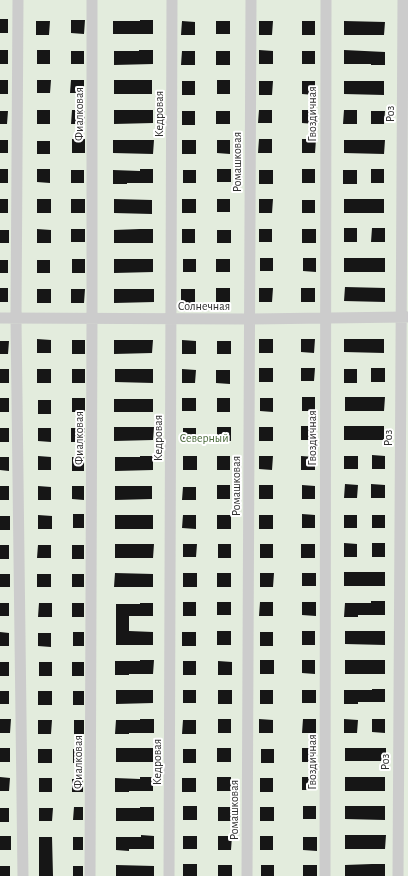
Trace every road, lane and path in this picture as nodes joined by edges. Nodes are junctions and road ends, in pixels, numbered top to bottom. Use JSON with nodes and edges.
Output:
{"nodes":[{"id":1,"x":18,"y":0,"type":"edge"},
{"id":2,"x":92,"y":0,"type":"edge"},
{"id":3,"x":172,"y":0,"type":"edge"},
{"id":4,"x":251,"y":0,"type":"edge"},
{"id":5,"x":326,"y":0,"type":"edge"},
{"id":6,"x":403,"y":0,"type":"edge"},
{"id":7,"x":405,"y":317,"type":"edge"},
{"id":8,"x":0,"y":318,"type":"edge"},
{"id":9,"x":92,"y":318,"type":"junction"},
{"id":10,"x":171,"y":318,"type":"junction"},
{"id":11,"x":325,"y":318,"type":"junction"},
{"id":12,"x":16,"y":319,"type":"junction"},
{"id":13,"x":250,"y":319,"type":"junction"},
{"id":14,"x":22,"y":876,"type":"edge"},
{"id":15,"x":90,"y":876,"type":"edge"},
{"id":16,"x":169,"y":876,"type":"edge"},
{"id":17,"x":247,"y":876,"type":"edge"},
{"id":18,"x":325,"y":876,"type":"edge"},
{"id":19,"x":398,"y":876,"type":"edge"}],
"edges":[{"from":1,"to":12,"type":"street"},
{"from":2,"to":9,"type":"street","name":"Фиалковая"},
{"from":3,"to":10,"type":"street","name":"Кедровая"},
{"from":4,"to":13,"type":"street","name":"Ромашковая"},
{"from":5,"to":11,"type":"street","name":"Гвоздичная"},
{"from":6,"to":7,"type":"street","name":"Роз"},
{"from":7,"to":11,"type":"street","name":"Солнечная"},
{"from":7,"to":19,"type":"street","name":"Роз"},
{"from":8,"to":12,"type":"street","name":"Солнечная"},
{"from":9,"to":10,"type":"street","name":"Солнечная"},
{"from":9,"to":12,"type":"street","name":"Солнечная"},
{"from":9,"to":15,"type":"street","name":"Фиалковая"},
{"from":10,"to":13,"type":"street","name":"Солнечная"},
{"from":10,"to":16,"type":"street","name":"Кедровая"},
{"from":11,"to":13,"type":"street","name":"Солнечная"},
{"from":11,"to":18,"type":"street","name":"Гвоздичная"},
{"from":12,"to":14,"type":"street"},
{"from":13,"to":17,"type":"street","name":"Ромашковая"}]}
